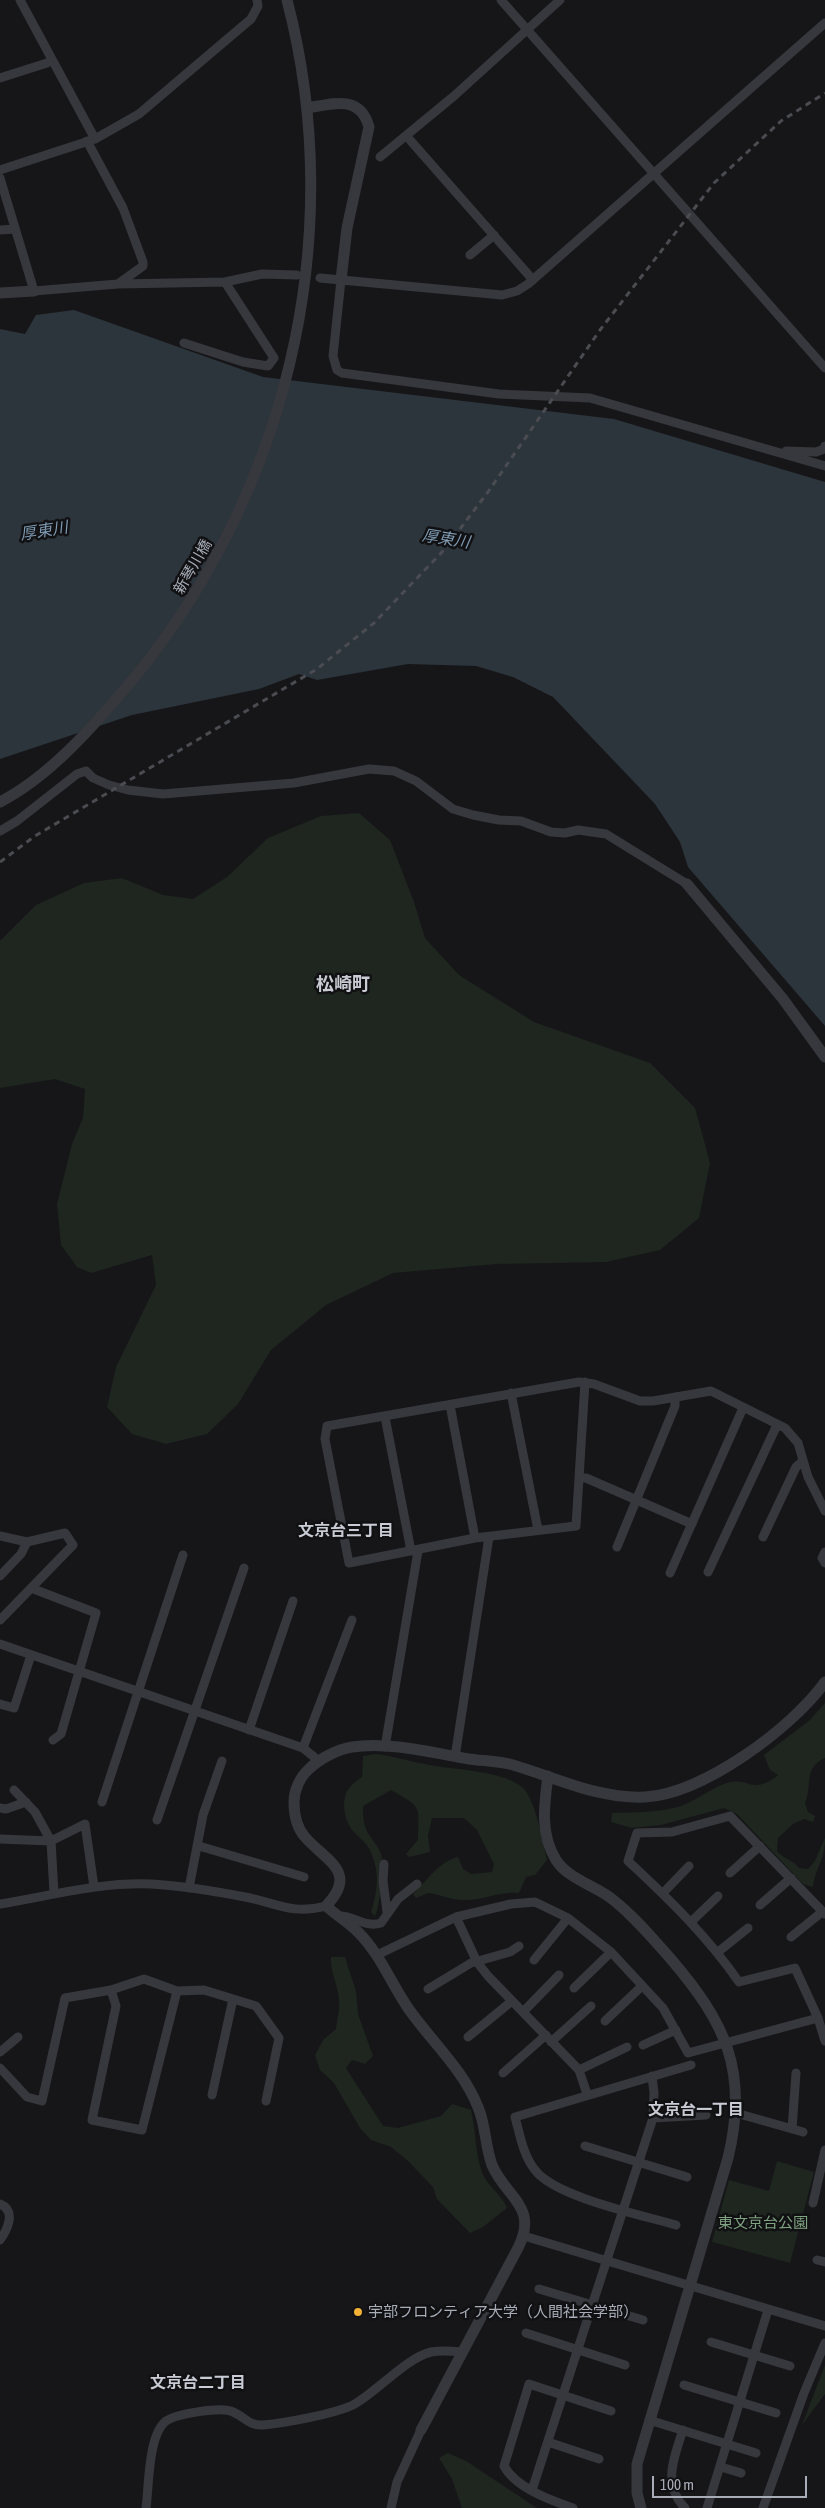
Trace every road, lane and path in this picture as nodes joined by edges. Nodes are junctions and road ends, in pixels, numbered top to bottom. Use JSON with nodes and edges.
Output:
{"nodes":[{"id":1,"x":20,"y":0,"type":"edge"},
{"id":2,"x":257,"y":0,"type":"edge"},
{"id":3,"x":287,"y":0,"type":"edge"},
{"id":4,"x":500,"y":0,"type":"edge"},
{"id":5,"x":560,"y":0,"type":"edge"},
{"id":6,"x":825,"y":23,"type":"edge"},
{"id":7,"x":526,"y":30,"type":"junction"},
{"id":8,"x":47,"y":63,"type":"dead end"},
{"id":9,"x":0,"y":78,"type":"edge"},
{"id":10,"x":308,"y":108,"type":"junction"},
{"id":11,"x":91,"y":140,"type":"junction"},
{"id":12,"x":410,"y":140,"type":"dead end"},
{"id":13,"x":380,"y":157,"type":"dead end"},
{"id":14,"x":0,"y":170,"type":"edge"},
{"id":15,"x":653,"y":175,"type":"junction"},
{"id":16,"x":0,"y":178,"type":"edge"},
{"id":17,"x":15,"y":228,"type":"junction"},
{"id":18,"x":0,"y":230,"type":"edge"},
{"id":19,"x":494,"y":235,"type":"junction"},
{"id":20,"x":470,"y":255,"type":"dead end"},
{"id":21,"x":297,"y":275,"type":"dead end"},
{"id":22,"x":320,"y":278,"type":"dead end"},
{"id":23,"x":341,"y":280,"type":"junction"},
{"id":24,"x":533,"y":280,"type":"junction"},
{"id":25,"x":225,"y":282,"type":"junction"},
{"id":26,"x":118,"y":284,"type":"junction"},
{"id":27,"x":34,"y":291,"type":"junction"},
{"id":28,"x":0,"y":293,"type":"edge"},
{"id":29,"x":184,"y":343,"type":"dead end"},
{"id":30,"x":825,"y":368,"type":"edge"},
{"id":31,"x":825,"y":446,"type":"edge"},
{"id":32,"x":781,"y":453,"type":"junction"},
{"id":33,"x":825,"y":466,"type":"edge"},
{"id":34,"x":0,"y":802,"type":"edge"},
{"id":35,"x":0,"y":831,"type":"edge"},
{"id":36,"x":687,"y":884,"type":"joint"},
{"id":37,"x":825,"y":1057,"type":"edge"},
{"id":38,"x":585,"y":1382,"type":"junction"},
{"id":39,"x":511,"y":1393,"type":"junction"},
{"id":40,"x":675,"y":1397,"type":"junction"},
{"id":41,"x":450,"y":1405,"type":"junction"},
{"id":42,"x":743,"y":1408,"type":"junction"},
{"id":43,"x":386,"y":1416,"type":"junction"},
{"id":44,"x":777,"y":1424,"type":"junction"},
{"id":45,"x":803,"y":1461,"type":"junction"},
{"id":46,"x":579,"y":1478,"type":"junction"},
{"id":47,"x":636,"y":1500,"type":"junction"},
{"id":48,"x":825,"y":1511,"type":"edge"},
{"id":49,"x":692,"y":1524,"type":"junction"},
{"id":50,"x":538,"y":1530,"type":"junction"},
{"id":51,"x":0,"y":1536,"type":"edge"},
{"id":52,"x":489,"y":1537,"type":"junction"},
{"id":53,"x":763,"y":1537,"type":"dead end"},
{"id":54,"x":475,"y":1538,"type":"junction"},
{"id":55,"x":27,"y":1542,"type":"junction"},
{"id":56,"x":617,"y":1547,"type":"dead end"},
{"id":57,"x":414,"y":1551,"type":"junction"},
{"id":58,"x":825,"y":1552,"type":"edge"},
{"id":59,"x":183,"y":1555,"type":"dead end"},
{"id":60,"x":825,"y":1563,"type":"edge"},
{"id":61,"x":244,"y":1568,"type":"dead end"},
{"id":62,"x":670,"y":1572,"type":"dead end"},
{"id":63,"x":708,"y":1572,"type":"dead end"},
{"id":64,"x":0,"y":1576,"type":"edge"},
{"id":65,"x":31,"y":1588,"type":"junction"},
{"id":66,"x":293,"y":1601,"type":"dead end"},
{"id":67,"x":0,"y":1620,"type":"edge"},
{"id":68,"x":352,"y":1620,"type":"dead end"},
{"id":69,"x":0,"y":1644,"type":"edge"},
{"id":70,"x":30,"y":1656,"type":"junction"},
{"id":71,"x":79,"y":1672,"type":"junction"},
{"id":72,"x":825,"y":1682,"type":"edge"},
{"id":73,"x":139,"y":1693,"type":"junction"},
{"id":74,"x":0,"y":1704,"type":"edge"},
{"id":75,"x":195,"y":1711,"type":"junction"},
{"id":76,"x":249,"y":1730,"type":"junction"},
{"id":77,"x":53,"y":1740,"type":"dead end"},
{"id":78,"x":385,"y":1747,"type":"junction"},
{"id":79,"x":303,"y":1748,"type":"junction"},
{"id":80,"x":455,"y":1757,"type":"junction"},
{"id":81,"x":222,"y":1761,"type":"dead end"},
{"id":82,"x":319,"y":1761,"type":"junction"},
{"id":83,"x":548,"y":1776,"type":"junction"},
{"id":84,"x":14,"y":1790,"type":"dead end"},
{"id":85,"x":26,"y":1802,"type":"junction"},
{"id":86,"x":102,"y":1802,"type":"dead end"},
{"id":87,"x":0,"y":1808,"type":"edge"},
{"id":88,"x":157,"y":1820,"type":"dead end"},
{"id":89,"x":0,"y":1839,"type":"edge"},
{"id":90,"x":51,"y":1841,"type":"junction"},
{"id":91,"x":199,"y":1846,"type":"junction"},
{"id":92,"x":760,"y":1846,"type":"junction"},
{"id":93,"x":384,"y":1864,"type":"dead end"},
{"id":94,"x":689,"y":1866,"type":"dead end"},
{"id":95,"x":730,"y":1873,"type":"dead end"},
{"id":96,"x":304,"y":1877,"type":"dead end"},
{"id":97,"x":791,"y":1878,"type":"junction"},
{"id":98,"x":417,"y":1884,"type":"dead end"},
{"id":99,"x":94,"y":1887,"type":"junction"},
{"id":100,"x":189,"y":1888,"type":"junction"},
{"id":101,"x":54,"y":1893,"type":"junction"},
{"id":102,"x":663,"y":1893,"type":"junction"},
{"id":103,"x":718,"y":1896,"type":"dead end"},
{"id":104,"x":0,"y":1904,"type":"edge"},
{"id":105,"x":760,"y":1905,"type":"dead end"},
{"id":106,"x":326,"y":1906,"type":"junction"},
{"id":107,"x":387,"y":1912,"type":"junction"},
{"id":108,"x":824,"y":1913,"type":"edge"},
{"id":109,"x":337,"y":1916,"type":"junction"},
{"id":110,"x":456,"y":1917,"type":"junction"},
{"id":111,"x":568,"y":1918,"type":"junction"},
{"id":112,"x":692,"y":1921,"type":"junction"},
{"id":113,"x":748,"y":1928,"type":"dead end"},
{"id":114,"x":791,"y":1937,"type":"dead end"},
{"id":115,"x":519,"y":1946,"type":"dead end"},
{"id":116,"x":611,"y":1952,"type":"junction"},
{"id":117,"x":718,"y":1952,"type":"junction"},
{"id":118,"x":377,"y":1955,"type":"junction"},
{"id":119,"x":534,"y":1960,"type":"dead end"},
{"id":120,"x":477,"y":1962,"type":"junction"},
{"id":121,"x":559,"y":1975,"type":"dead end"},
{"id":122,"x":642,"y":1986,"type":"junction"},
{"id":123,"x":574,"y":1988,"type":"dead end"},
{"id":124,"x":428,"y":1989,"type":"dead end"},
{"id":125,"x":111,"y":1990,"type":"junction"},
{"id":126,"x":177,"y":1991,"type":"junction"},
{"id":127,"x":233,"y":1999,"type":"junction"},
{"id":128,"x":512,"y":2001,"type":"junction"},
{"id":129,"x":591,"y":2006,"type":"dead end"},
{"id":130,"x":523,"y":2012,"type":"junction"},
{"id":131,"x":818,"y":2018,"type":"junction"},
{"id":132,"x":605,"y":2020,"type":"dead end"},
{"id":133,"x":676,"y":2030,"type":"junction"},
{"id":134,"x":824,"y":2035,"type":"edge"},
{"id":135,"x":18,"y":2037,"type":"dead end"},
{"id":136,"x":468,"y":2037,"type":"dead end"},
{"id":137,"x":548,"y":2039,"type":"junction"},
{"id":138,"x":726,"y":2044,"type":"junction"},
{"id":139,"x":642,"y":2046,"type":"dead end"},
{"id":140,"x":627,"y":2047,"type":"dead end"},
{"id":141,"x":0,"y":2052,"type":"edge"},
{"id":142,"x":691,"y":2065,"type":"dead end"},
{"id":143,"x":0,"y":2068,"type":"edge"},
{"id":144,"x":579,"y":2070,"type":"junction"},
{"id":145,"x":503,"y":2073,"type":"dead end"},
{"id":146,"x":796,"y":2073,"type":"dead end"},
{"id":147,"x":652,"y":2076,"type":"junction"},
{"id":148,"x":587,"y":2094,"type":"junction"},
{"id":149,"x":212,"y":2095,"type":"dead end"},
{"id":150,"x":266,"y":2101,"type":"dead end"},
{"id":151,"x":736,"y":2113,"type":"junction"},
{"id":152,"x":706,"y":2115,"type":"dead end"},
{"id":153,"x":653,"y":2118,"type":"junction"},
{"id":154,"x":792,"y":2129,"type":"junction"},
{"id":155,"x":804,"y":2132,"type":"dead end"},
{"id":156,"x":585,"y":2146,"type":"dead end"},
{"id":157,"x":825,"y":2150,"type":"edge"},
{"id":158,"x":638,"y":2162,"type":"junction"},
{"id":159,"x":687,"y":2177,"type":"dead end"},
{"id":160,"x":813,"y":2203,"type":"dead end"},
{"id":161,"x":0,"y":2204,"type":"edge"},
{"id":162,"x":624,"y":2210,"type":"junction"},
{"id":163,"x":676,"y":2226,"type":"dead end"},
{"id":164,"x":524,"y":2236,"type":"junction"},
{"id":165,"x":0,"y":2240,"type":"edge"},
{"id":166,"x":607,"y":2261,"type":"junction"},
{"id":167,"x":690,"y":2287,"type":"junction"},
{"id":168,"x":539,"y":2288,"type":"dead end"},
{"id":169,"x":591,"y":2304,"type":"junction"},
{"id":170,"x":768,"y":2310,"type":"junction"},
{"id":171,"x":643,"y":2320,"type":"dead end"},
{"id":172,"x":825,"y":2326,"type":"edge"},
{"id":173,"x":526,"y":2333,"type":"dead end"},
{"id":174,"x":711,"y":2342,"type":"dead end"},
{"id":175,"x":825,"y":2342,"type":"edge"},
{"id":176,"x":577,"y":2350,"type":"junction"},
{"id":177,"x":462,"y":2352,"type":"junction"},
{"id":178,"x":754,"y":2355,"type":"junction"},
{"id":179,"x":625,"y":2365,"type":"dead end"},
{"id":180,"x":790,"y":2366,"type":"dead end"},
{"id":181,"x":684,"y":2385,"type":"dead end"},
{"id":182,"x":563,"y":2396,"type":"junction"},
{"id":183,"x":740,"y":2402,"type":"junction"},
{"id":184,"x":611,"y":2412,"type":"dead end"},
{"id":185,"x":776,"y":2413,"type":"dead end"},
{"id":186,"x":649,"y":2420,"type":"junction"},
{"id":187,"x":421,"y":2430,"type":"joint"},
{"id":188,"x":683,"y":2430,"type":"junction"},
{"id":189,"x":548,"y":2442,"type":"junction"},
{"id":190,"x":728,"y":2444,"type":"junction"},
{"id":191,"x":756,"y":2453,"type":"dead end"},
{"id":192,"x":599,"y":2458,"type":"dead end"},
{"id":193,"x":721,"y":2467,"type":"junction"},
{"id":194,"x":741,"y":2473,"type":"dead end"},
{"id":195,"x":532,"y":2490,"type":"junction"},
{"id":196,"x":146,"y":2508,"type":"edge"},
{"id":197,"x":391,"y":2508,"type":"edge"},
{"id":198,"x":573,"y":2508,"type":"edge"},
{"id":199,"x":641,"y":2508,"type":"edge"},
{"id":200,"x":685,"y":2508,"type":"edge"},
{"id":201,"x":708,"y":2508,"type":"edge"},
{"id":202,"x":763,"y":2508,"type":"edge"}],
"edges":[{"from":1,"to":11,"type":"street"},
{"from":2,"to":11,"type":"street"},
{"from":3,"to":10,"type":"street","name":"新琴川橋"},
{"from":4,"to":7,"type":"street"},
{"from":5,"to":7,"type":"street"},
{"from":6,"to":15,"type":"street"},
{"from":7,"to":13,"type":"street"},
{"from":7,"to":15,"type":"street"},
{"from":8,"to":9,"type":"street"},
{"from":10,"to":23,"type":"street"},
{"from":10,"to":34,"type":"street","name":"新琴川橋"},
{"from":11,"to":14,"type":"street"},
{"from":11,"to":26,"type":"street"},
{"from":12,"to":19,"type":"street"},
{"from":15,"to":24,"type":"street"},
{"from":15,"to":30,"type":"street"},
{"from":16,"to":17,"type":"street"},
{"from":17,"to":18,"type":"street"},
{"from":17,"to":27,"type":"street"},
{"from":19,"to":20,"type":"street"},
{"from":19,"to":24,"type":"street"},
{"from":21,"to":25,"type":"street"},
{"from":22,"to":23,"type":"street"},
{"from":23,"to":24,"type":"street"},
{"from":23,"to":32,"type":"street"},
{"from":25,"to":26,"type":"street"},
{"from":25,"to":29,"type":"street"},
{"from":26,"to":27,"type":"street"},
{"from":27,"to":28,"type":"street"},
{"from":31,"to":32,"type":"street"},
{"from":32,"to":33,"type":"street"},
{"from":35,"to":36,"type":"street"},
{"from":36,"to":37,"type":"street"},
{"from":38,"to":39,"type":"street"},
{"from":38,"to":40,"type":"street"},
{"from":38,"to":46,"type":"street"},
{"from":39,"to":41,"type":"street"},
{"from":39,"to":50,"type":"street"},
{"from":40,"to":42,"type":"street"},
{"from":40,"to":47,"type":"street"},
{"from":41,"to":43,"type":"street"},
{"from":41,"to":54,"type":"street"},
{"from":42,"to":44,"type":"street"},
{"from":42,"to":49,"type":"street"},
{"from":43,"to":57,"type":"street"},
{"from":43,"to":57,"type":"street"},
{"from":44,"to":45,"type":"street"},
{"from":44,"to":63,"type":"street"},
{"from":45,"to":48,"type":"street"},
{"from":45,"to":53,"type":"street"},
{"from":46,"to":47,"type":"street"},
{"from":46,"to":50,"type":"street"},
{"from":47,"to":49,"type":"street"},
{"from":47,"to":56,"type":"street"},
{"from":49,"to":62,"type":"street"},
{"from":50,"to":52,"type":"street"},
{"from":51,"to":55,"type":"street"},
{"from":52,"to":54,"type":"street"},
{"from":52,"to":80,"type":"street"},
{"from":54,"to":57,"type":"street"},
{"from":55,"to":64,"type":"street"},
{"from":55,"to":65,"type":"street"},
{"from":57,"to":78,"type":"street"},
{"from":58,"to":60,"type":"street"},
{"from":59,"to":73,"type":"street"},
{"from":61,"to":75,"type":"street"},
{"from":65,"to":67,"type":"street"},
{"from":65,"to":71,"type":"street"},
{"from":66,"to":76,"type":"street"},
{"from":68,"to":79,"type":"street"},
{"from":69,"to":70,"type":"street"},
{"from":70,"to":71,"type":"street"},
{"from":70,"to":74,"type":"street"},
{"from":71,"to":73,"type":"street"},
{"from":71,"to":77,"type":"street"},
{"from":72,"to":83,"type":"street"},
{"from":73,"to":75,"type":"street"},
{"from":73,"to":86,"type":"street"},
{"from":75,"to":76,"type":"street"},
{"from":75,"to":88,"type":"street"},
{"from":76,"to":79,"type":"street"},
{"from":78,"to":80,"type":"street"},
{"from":78,"to":82,"type":"street"},
{"from":79,"to":82,"type":"street"},
{"from":80,"to":83,"type":"street"},
{"from":81,"to":91,"type":"street"},
{"from":82,"to":106,"type":"street"},
{"from":83,"to":138,"type":"street"},
{"from":84,"to":85,"type":"street"},
{"from":85,"to":87,"type":"street"},
{"from":85,"to":90,"type":"street"},
{"from":89,"to":90,"type":"street"},
{"from":90,"to":99,"type":"street"},
{"from":90,"to":101,"type":"street"},
{"from":91,"to":96,"type":"street"},
{"from":91,"to":100,"type":"street"},
{"from":92,"to":95,"type":"street"},
{"from":92,"to":97,"type":"street"},
{"from":92,"to":102,"type":"street"},
{"from":93,"to":107,"type":"street"},
{"from":94,"to":102,"type":"street"},
{"from":97,"to":105,"type":"street"},
{"from":97,"to":108,"type":"street"},
{"from":98,"to":107,"type":"street"},
{"from":99,"to":100,"type":"street"},
{"from":99,"to":101,"type":"street"},
{"from":100,"to":106,"type":"street"},
{"from":101,"to":104,"type":"street"},
{"from":102,"to":112,"type":"street"},
{"from":103,"to":112,"type":"street"},
{"from":106,"to":109,"type":"street"},
{"from":107,"to":109,"type":"street"},
{"from":108,"to":114,"type":"street"},
{"from":109,"to":118,"type":"street"},
{"from":110,"to":111,"type":"street"},
{"from":110,"to":118,"type":"street"},
{"from":110,"to":120,"type":"street"},
{"from":111,"to":116,"type":"street"},
{"from":111,"to":119,"type":"street"},
{"from":112,"to":117,"type":"street"},
{"from":113,"to":117,"type":"street"},
{"from":115,"to":120,"type":"street"},
{"from":116,"to":122,"type":"street"},
{"from":116,"to":123,"type":"street"},
{"from":117,"to":131,"type":"street"},
{"from":118,"to":164,"type":"street"},
{"from":120,"to":124,"type":"street"},
{"from":120,"to":128,"type":"street"},
{"from":121,"to":130,"type":"street"},
{"from":122,"to":132,"type":"street"},
{"from":122,"to":133,"type":"street"},
{"from":125,"to":126,"type":"street"},
{"from":125,"to":126,"type":"street"},
{"from":125,"to":143,"type":"street"},
{"from":126,"to":127,"type":"street"},
{"from":127,"to":149,"type":"street"},
{"from":127,"to":150,"type":"street"},
{"from":128,"to":130,"type":"street"},
{"from":128,"to":136,"type":"street"},
{"from":129,"to":137,"type":"street"},
{"from":130,"to":137,"type":"street"},
{"from":131,"to":134,"type":"street"},
{"from":131,"to":138,"type":"street"},
{"from":133,"to":138,"type":"street"},
{"from":133,"to":139,"type":"street"},
{"from":135,"to":141,"type":"street"},
{"from":137,"to":144,"type":"street"},
{"from":137,"to":145,"type":"street"},
{"from":138,"to":151,"type":"street"},
{"from":140,"to":144,"type":"street"},
{"from":142,"to":147,"type":"street"},
{"from":144,"to":148,"type":"street"},
{"from":146,"to":154,"type":"street"},
{"from":147,"to":148,"type":"street"},
{"from":147,"to":153,"type":"street"},
{"from":148,"to":162,"type":"street"},
{"from":151,"to":154,"type":"street"},
{"from":151,"to":167,"type":"street"},
{"from":152,"to":153,"type":"street"},
{"from":153,"to":158,"type":"street"},
{"from":154,"to":155,"type":"street"},
{"from":156,"to":158,"type":"street"},
{"from":157,"to":160,"type":"street"},
{"from":158,"to":159,"type":"street"},
{"from":158,"to":162,"type":"street"},
{"from":161,"to":165,"type":"street"},
{"from":162,"to":163,"type":"street"},
{"from":162,"to":166,"type":"street"},
{"from":164,"to":166,"type":"street"},
{"from":164,"to":177,"type":"street"},
{"from":166,"to":167,"type":"street"},
{"from":166,"to":169,"type":"street"},
{"from":167,"to":170,"type":"street"},
{"from":167,"to":186,"type":"street"},
{"from":168,"to":169,"type":"street"},
{"from":169,"to":171,"type":"street"},
{"from":169,"to":176,"type":"street"},
{"from":170,"to":172,"type":"street"},
{"from":170,"to":178,"type":"street"},
{"from":173,"to":176,"type":"street"},
{"from":174,"to":178,"type":"street"},
{"from":175,"to":202,"type":"street"},
{"from":176,"to":179,"type":"street"},
{"from":176,"to":182,"type":"street"},
{"from":177,"to":187,"type":"street"},
{"from":177,"to":196,"type":"street"},
{"from":178,"to":180,"type":"street"},
{"from":178,"to":183,"type":"street"},
{"from":181,"to":183,"type":"street"},
{"from":182,"to":184,"type":"street"},
{"from":182,"to":189,"type":"street"},
{"from":182,"to":195,"type":"street"},
{"from":183,"to":185,"type":"street"},
{"from":183,"to":190,"type":"street"},
{"from":186,"to":188,"type":"street"},
{"from":186,"to":199,"type":"street"},
{"from":187,"to":197,"type":"street"},
{"from":188,"to":190,"type":"street"},
{"from":188,"to":200,"type":"street"},
{"from":189,"to":192,"type":"street"},
{"from":189,"to":195,"type":"street"},
{"from":190,"to":191,"type":"street"},
{"from":190,"to":193,"type":"street"},
{"from":193,"to":194,"type":"street"},
{"from":193,"to":201,"type":"street"},
{"from":195,"to":198,"type":"street"}]}
